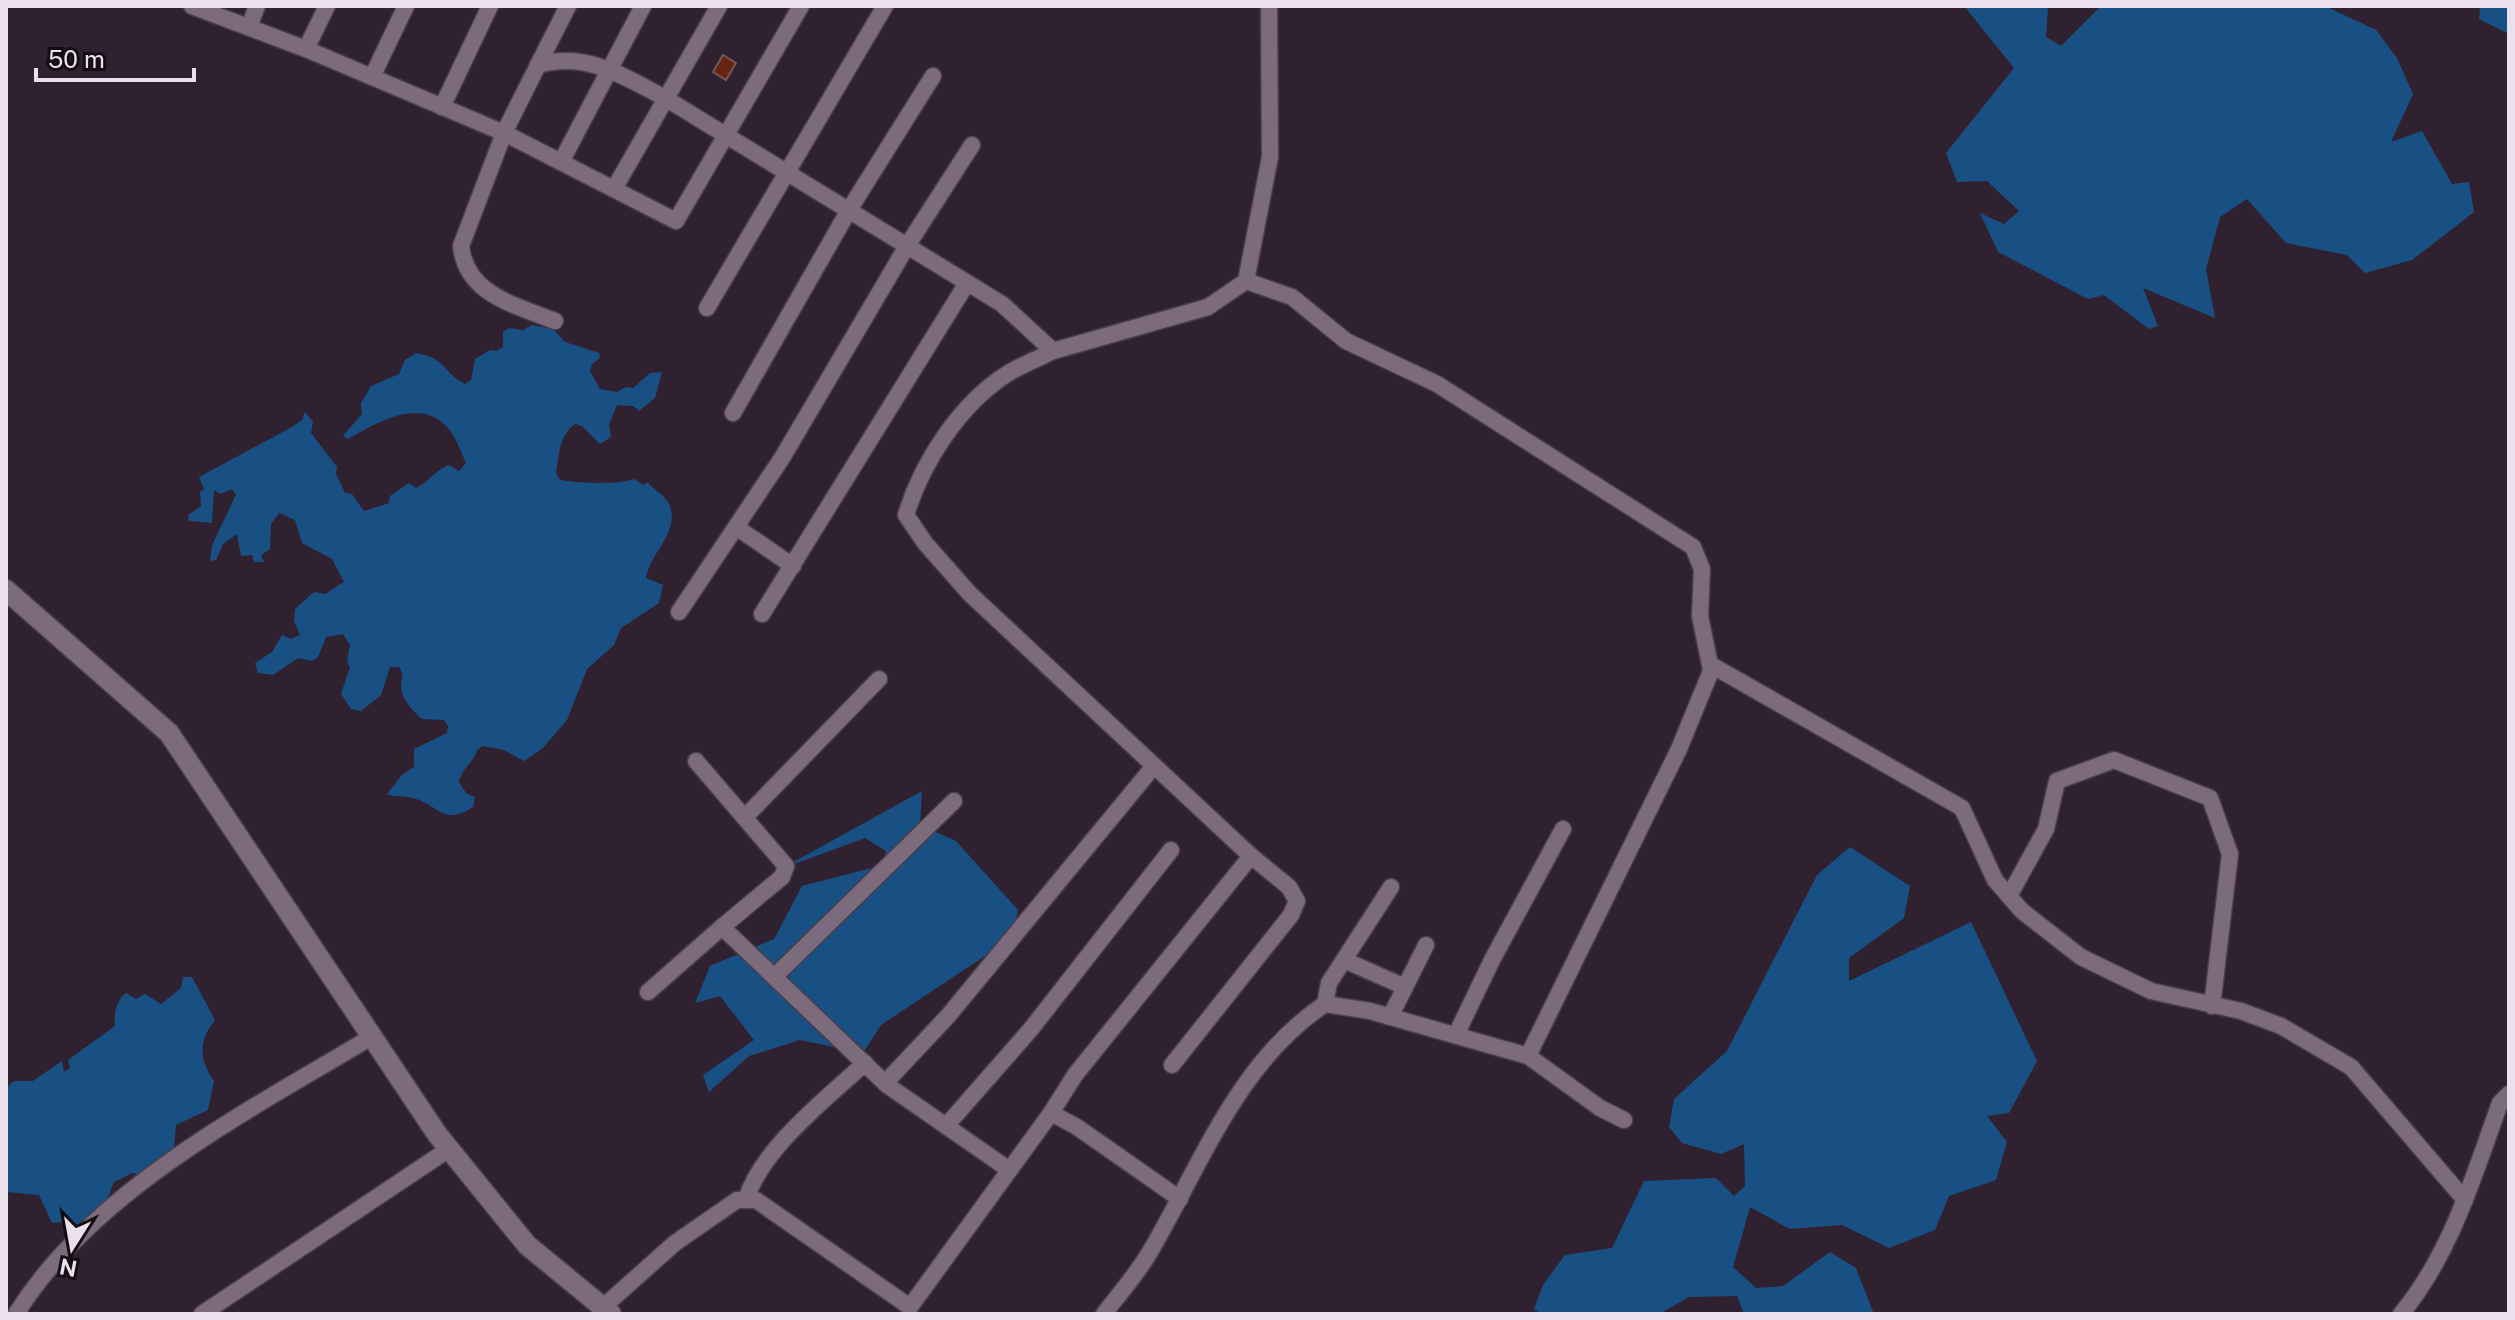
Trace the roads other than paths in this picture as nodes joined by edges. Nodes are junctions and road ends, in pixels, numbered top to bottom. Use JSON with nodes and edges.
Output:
{"nodes":[{"id":1,"x":195,"y":6,"type":"edge"},
{"id":2,"x":257,"y":6,"type":"edge"},
{"id":3,"x":327,"y":6,"type":"edge"},
{"id":4,"x":406,"y":6,"type":"edge"},
{"id":5,"x":490,"y":6,"type":"edge"},
{"id":6,"x":568,"y":6,"type":"edge"},
{"id":7,"x":643,"y":6,"type":"edge"},
{"id":8,"x":719,"y":6,"type":"edge"},
{"id":9,"x":801,"y":6,"type":"edge"},
{"id":10,"x":885,"y":6,"type":"edge"},
{"id":11,"x":1269,"y":6,"type":"edge"},
{"id":12,"x":249,"y":27,"type":"junction"},
{"id":13,"x":306,"y":49,"type":"junction"},
{"id":14,"x":538,"y":65,"type":"junction"},
{"id":15,"x":611,"y":69,"type":"junction"},
{"id":16,"x":933,"y":76,"type":"dead end"},
{"id":17,"x":372,"y":77,"type":"junction"},
{"id":18,"x":665,"y":98,"type":"junction"},
{"id":19,"x":442,"y":107,"type":"junction"},
{"id":20,"x":504,"y":133,"type":"junction"},
{"id":21,"x":724,"y":135,"type":"junction"},
{"id":22,"x":972,"y":145,"type":"dead end"},
{"id":23,"x":561,"y":162,"type":"junction"},
{"id":24,"x":785,"y":172,"type":"junction"},
{"id":25,"x":614,"y":189,"type":"junction"},
{"id":26,"x":849,"y":210,"type":"junction"},
{"id":27,"x":907,"y":246,"type":"junction"},
{"id":28,"x":1246,"y":281,"type":"junction"},
{"id":29,"x":967,"y":283,"type":"junction"},
{"id":30,"x":707,"y":308,"type":"dead end"},
{"id":31,"x":555,"y":321,"type":"dead end"},
{"id":32,"x":1053,"y":351,"type":"junction"},
{"id":33,"x":733,"y":413,"type":"dead end"},
{"id":34,"x":736,"y":527,"type":"junction"},
{"id":35,"x":793,"y":566,"type":"junction"},
{"id":36,"x":7,"y":592,"type":"edge"},
{"id":37,"x":679,"y":612,"type":"dead end"},
{"id":38,"x":762,"y":614,"type":"dead end"},
{"id":39,"x":1711,"y":670,"type":"junction"},
{"id":40,"x":879,"y":679,"type":"dead end"},
{"id":41,"x":696,"y":761,"type":"dead end"},
{"id":42,"x":1154,"y":766,"type":"junction"},
{"id":43,"x":954,"y":801,"type":"dead end"},
{"id":44,"x":745,"y":817,"type":"junction"},
{"id":45,"x":1563,"y":829,"type":"dead end"},
{"id":46,"x":1171,"y":850,"type":"dead end"},
{"id":47,"x":1251,"y":856,"type":"junction"},
{"id":48,"x":1391,"y":887,"type":"dead end"},
{"id":49,"x":2009,"y":896,"type":"junction"},
{"id":50,"x":722,"y":927,"type":"junction"},
{"id":51,"x":1426,"y":945,"type":"dead end"},
{"id":52,"x":1344,"y":960,"type":"junction"},
{"id":53,"x":774,"y":977,"type":"junction"},
{"id":54,"x":1405,"y":987,"type":"junction"},
{"id":55,"x":648,"y":992,"type":"dead end"},
{"id":56,"x":1325,"y":1004,"type":"junction"},
{"id":57,"x":2212,"y":1006,"type":"junction"},
{"id":58,"x":1390,"y":1017,"type":"junction"},
{"id":59,"x":1456,"y":1035,"type":"junction"},
{"id":60,"x":373,"y":1036,"type":"junction"},
{"id":61,"x":1528,"y":1056,"type":"junction"},
{"id":62,"x":865,"y":1063,"type":"junction"},
{"id":63,"x":1172,"y":1065,"type":"dead end"},
{"id":64,"x":885,"y":1083,"type":"junction"},
{"id":65,"x":2509,"y":1094,"type":"edge"},
{"id":66,"x":1051,"y":1113,"type":"junction"},
{"id":67,"x":1624,"y":1120,"type":"dead end"},
{"id":68,"x":946,"y":1126,"type":"junction"},
{"id":69,"x":449,"y":1149,"type":"junction"},
{"id":70,"x":1008,"y":1169,"type":"junction"},
{"id":71,"x":1180,"y":1199,"type":"junction"},
{"id":72,"x":746,"y":1200,"type":"junction"},
{"id":73,"x":2465,"y":1200,"type":"junction"},
{"id":74,"x":915,"y":1310,"type":"edge"},
{"id":75,"x":6,"y":1311,"type":"edge"},
{"id":76,"x":606,"y":1311,"type":"edge"},
{"id":77,"x":15,"y":1314,"type":"edge"},
{"id":78,"x":202,"y":1314,"type":"edge"},
{"id":79,"x":1104,"y":1314,"type":"edge"},
{"id":80,"x":2401,"y":1314,"type":"edge"}],
"edges":[{"from":1,"to":12,"type":"street"},
{"from":2,"to":12,"type":"street"},
{"from":3,"to":13,"type":"street"},
{"from":4,"to":17,"type":"street"},
{"from":5,"to":19,"type":"street"},
{"from":6,"to":14,"type":"street"},
{"from":7,"to":15,"type":"street"},
{"from":8,"to":18,"type":"street"},
{"from":9,"to":21,"type":"street"},
{"from":10,"to":24,"type":"street"},
{"from":11,"to":28,"type":"street"},
{"from":12,"to":13,"type":"street"},
{"from":13,"to":17,"type":"street"},
{"from":14,"to":15,"type":"street"},
{"from":14,"to":20,"type":"street"},
{"from":15,"to":18,"type":"street"},
{"from":15,"to":23,"type":"street"},
{"from":16,"to":26,"type":"street"},
{"from":17,"to":19,"type":"street"},
{"from":18,"to":21,"type":"street"},
{"from":18,"to":25,"type":"street"},
{"from":19,"to":20,"type":"street"},
{"from":20,"to":23,"type":"street"},
{"from":20,"to":31,"type":"street"},
{"from":21,"to":24,"type":"street"},
{"from":21,"to":25,"type":"street"},
{"from":22,"to":27,"type":"street"},
{"from":23,"to":25,"type":"street"},
{"from":24,"to":26,"type":"street"},
{"from":24,"to":30,"type":"street"},
{"from":26,"to":27,"type":"street"},
{"from":26,"to":33,"type":"street"},
{"from":27,"to":29,"type":"street"},
{"from":27,"to":34,"type":"street"},
{"from":28,"to":32,"type":"street"},
{"from":28,"to":39,"type":"street"},
{"from":29,"to":32,"type":"street"},
{"from":29,"to":35,"type":"street"},
{"from":32,"to":42,"type":"street"},
{"from":34,"to":35,"type":"street"},
{"from":34,"to":37,"type":"street"},
{"from":35,"to":38,"type":"street"},
{"from":36,"to":60,"type":"street"},
{"from":39,"to":49,"type":"street"},
{"from":39,"to":61,"type":"street"},
{"from":40,"to":44,"type":"street"},
{"from":41,"to":44,"type":"street"},
{"from":42,"to":47,"type":"street"},
{"from":42,"to":64,"type":"street"},
{"from":43,"to":53,"type":"street"},
{"from":44,"to":50,"type":"street"},
{"from":45,"to":59,"type":"street"},
{"from":46,"to":68,"type":"street"},
{"from":47,"to":63,"type":"street"},
{"from":47,"to":66,"type":"street"},
{"from":48,"to":52,"type":"street"},
{"from":49,"to":57,"type":"street"},
{"from":49,"to":57,"type":"street"},
{"from":50,"to":53,"type":"street"},
{"from":50,"to":55,"type":"street"},
{"from":51,"to":54,"type":"street"},
{"from":52,"to":54,"type":"street"},
{"from":52,"to":56,"type":"street"},
{"from":53,"to":62,"type":"street"},
{"from":54,"to":58,"type":"street"},
{"from":56,"to":58,"type":"street"},
{"from":56,"to":71,"type":"street"},
{"from":57,"to":73,"type":"street"},
{"from":58,"to":59,"type":"street"},
{"from":59,"to":61,"type":"street"},
{"from":60,"to":69,"type":"street"},
{"from":60,"to":77,"type":"street"},
{"from":61,"to":67,"type":"street"},
{"from":62,"to":64,"type":"street"},
{"from":62,"to":72,"type":"street"},
{"from":64,"to":68,"type":"street"},
{"from":65,"to":73,"type":"street"},
{"from":66,"to":70,"type":"street"},
{"from":66,"to":71,"type":"street"},
{"from":68,"to":70,"type":"street"},
{"from":69,"to":76,"type":"street"},
{"from":69,"to":78,"type":"street"},
{"from":70,"to":74,"type":"street"},
{"from":71,"to":79,"type":"street"},
{"from":72,"to":74,"type":"street"},
{"from":72,"to":76,"type":"street"},
{"from":73,"to":80,"type":"street"},
{"from":75,"to":77,"type":"street"}]}
